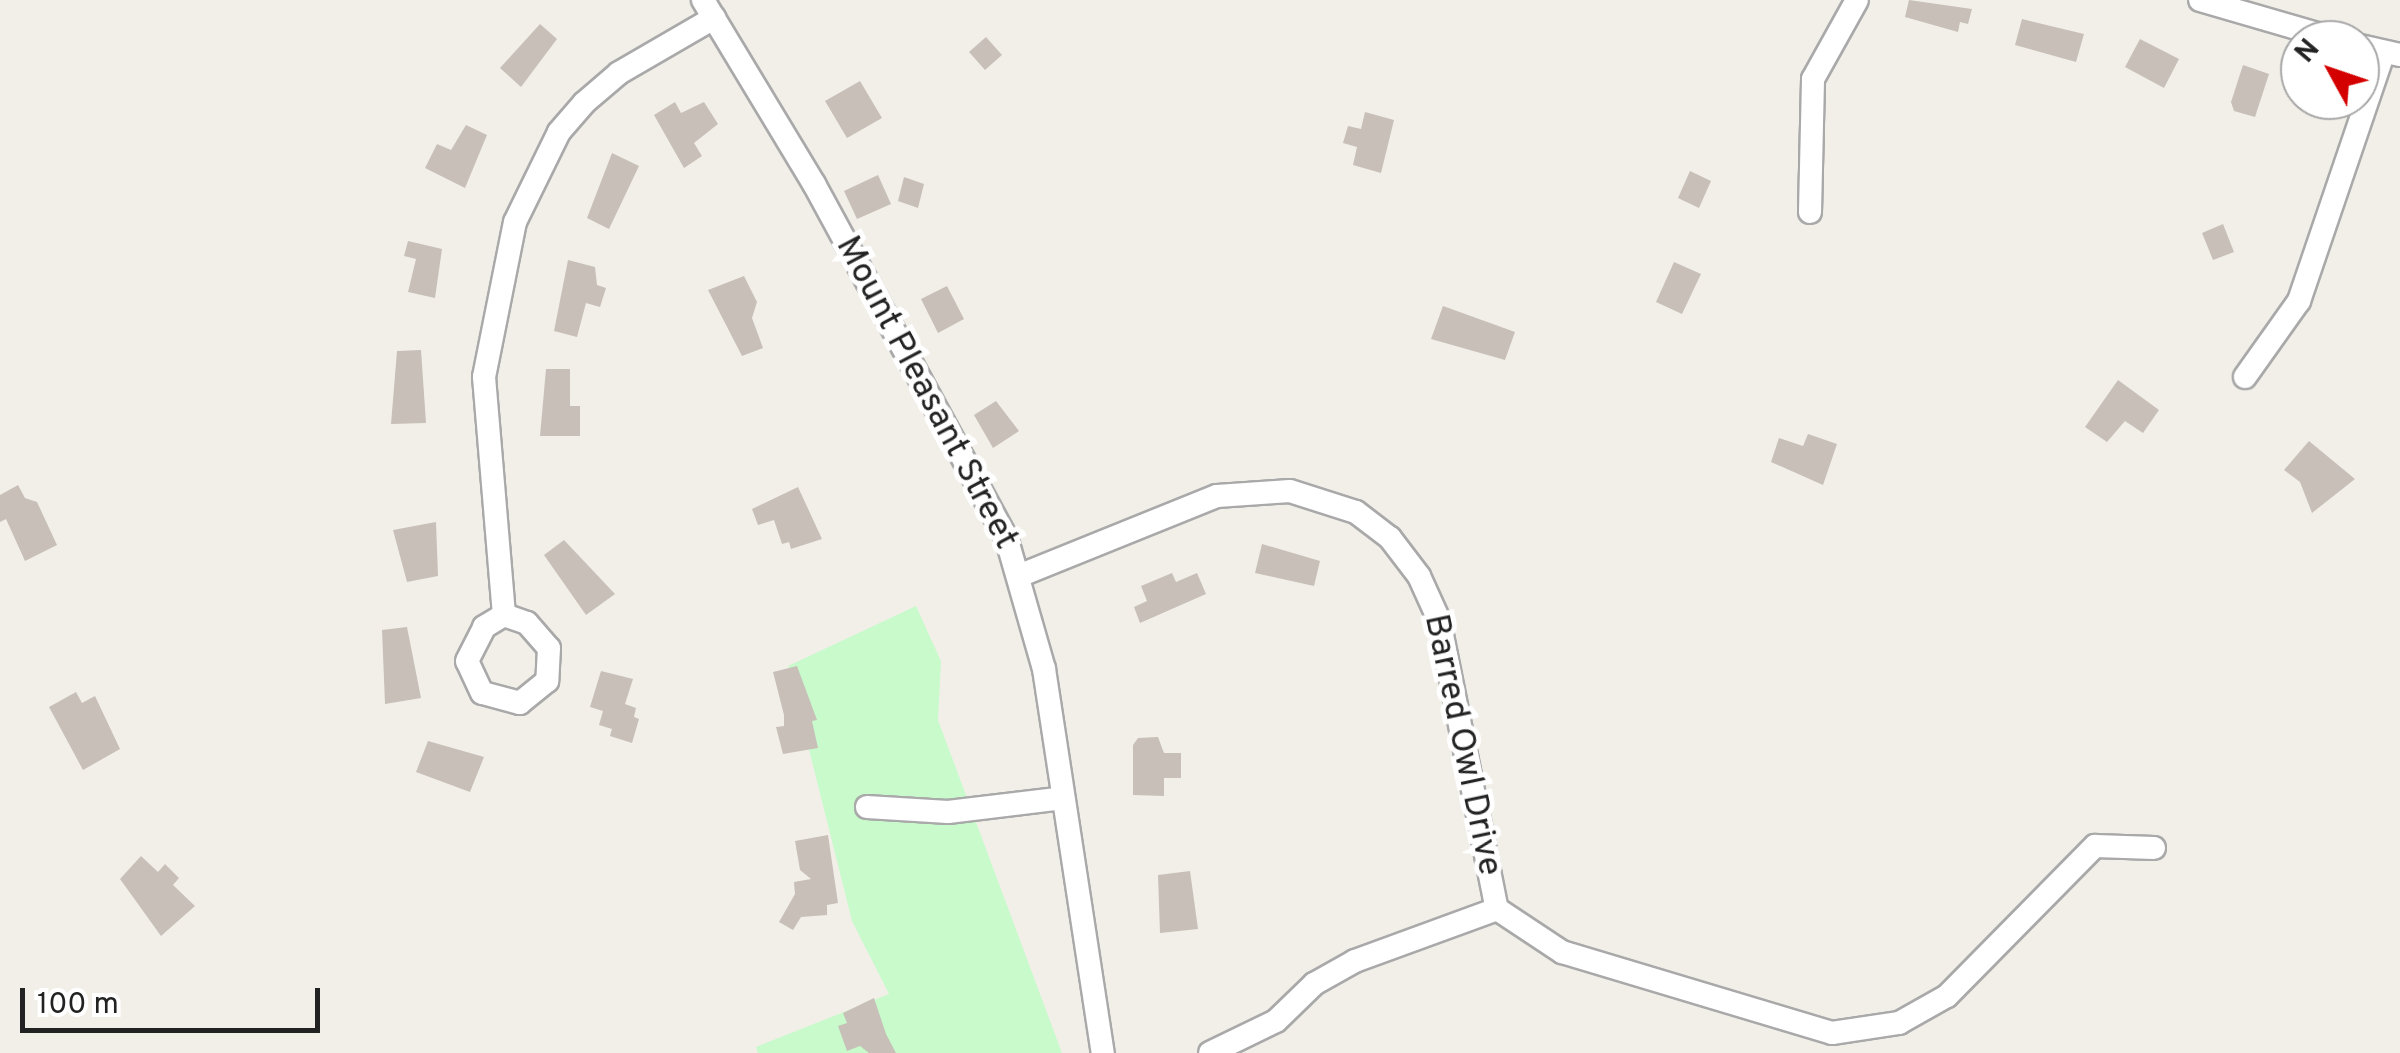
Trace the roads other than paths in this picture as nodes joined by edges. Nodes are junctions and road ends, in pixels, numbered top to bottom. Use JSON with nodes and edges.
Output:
{"nodes":[{"id":1,"x":1857,"y":0,"type":"edge"},
{"id":2,"x":2200,"y":0,"type":"edge"},
{"id":3,"x":708,"y":9,"type":"edge"},
{"id":4,"x":2280,"y":23,"type":"edge"},
{"id":5,"x":2392,"y":53,"type":"edge"},
{"id":6,"x":1810,"y":212,"type":"dead end"},
{"id":7,"x":2244,"y":377,"type":"dead end"},
{"id":8,"x":1021,"y":575,"type":"junction"},
{"id":9,"x":504,"y":614,"type":"dead end"},
{"id":10,"x":1063,"y":798,"type":"junction"},
{"id":11,"x":867,"y":807,"type":"dead end"},
{"id":12,"x":2154,"y":848,"type":"dead end"},
{"id":13,"x":1498,"y":909,"type":"junction"},
{"id":14,"x":1832,"y":1043,"type":"edge"},
{"id":15,"x":1103,"y":1053,"type":"edge"},
{"id":16,"x":1210,"y":1053,"type":"edge"}],
"edges":[{"from":1,"to":6,"type":"street"},
{"from":2,"to":4,"type":"street"},
{"from":3,"to":8,"type":"street","name":"Mount Pleasant Street"},
{"from":3,"to":9,"type":"street"},
{"from":5,"to":7,"type":"street"},
{"from":8,"to":10,"type":"street","name":"Mount Pleasant Street"},
{"from":8,"to":13,"type":"street","name":"Barred Owl Drive"},
{"from":10,"to":11,"type":"street"},
{"from":10,"to":15,"type":"street","name":"Mount Pleasant Street"},
{"from":12,"to":14,"type":"street","name":"Barred Owl Drive"},
{"from":13,"to":14,"type":"street","name":"Barred Owl Drive"},
{"from":13,"to":16,"type":"street"}]}
